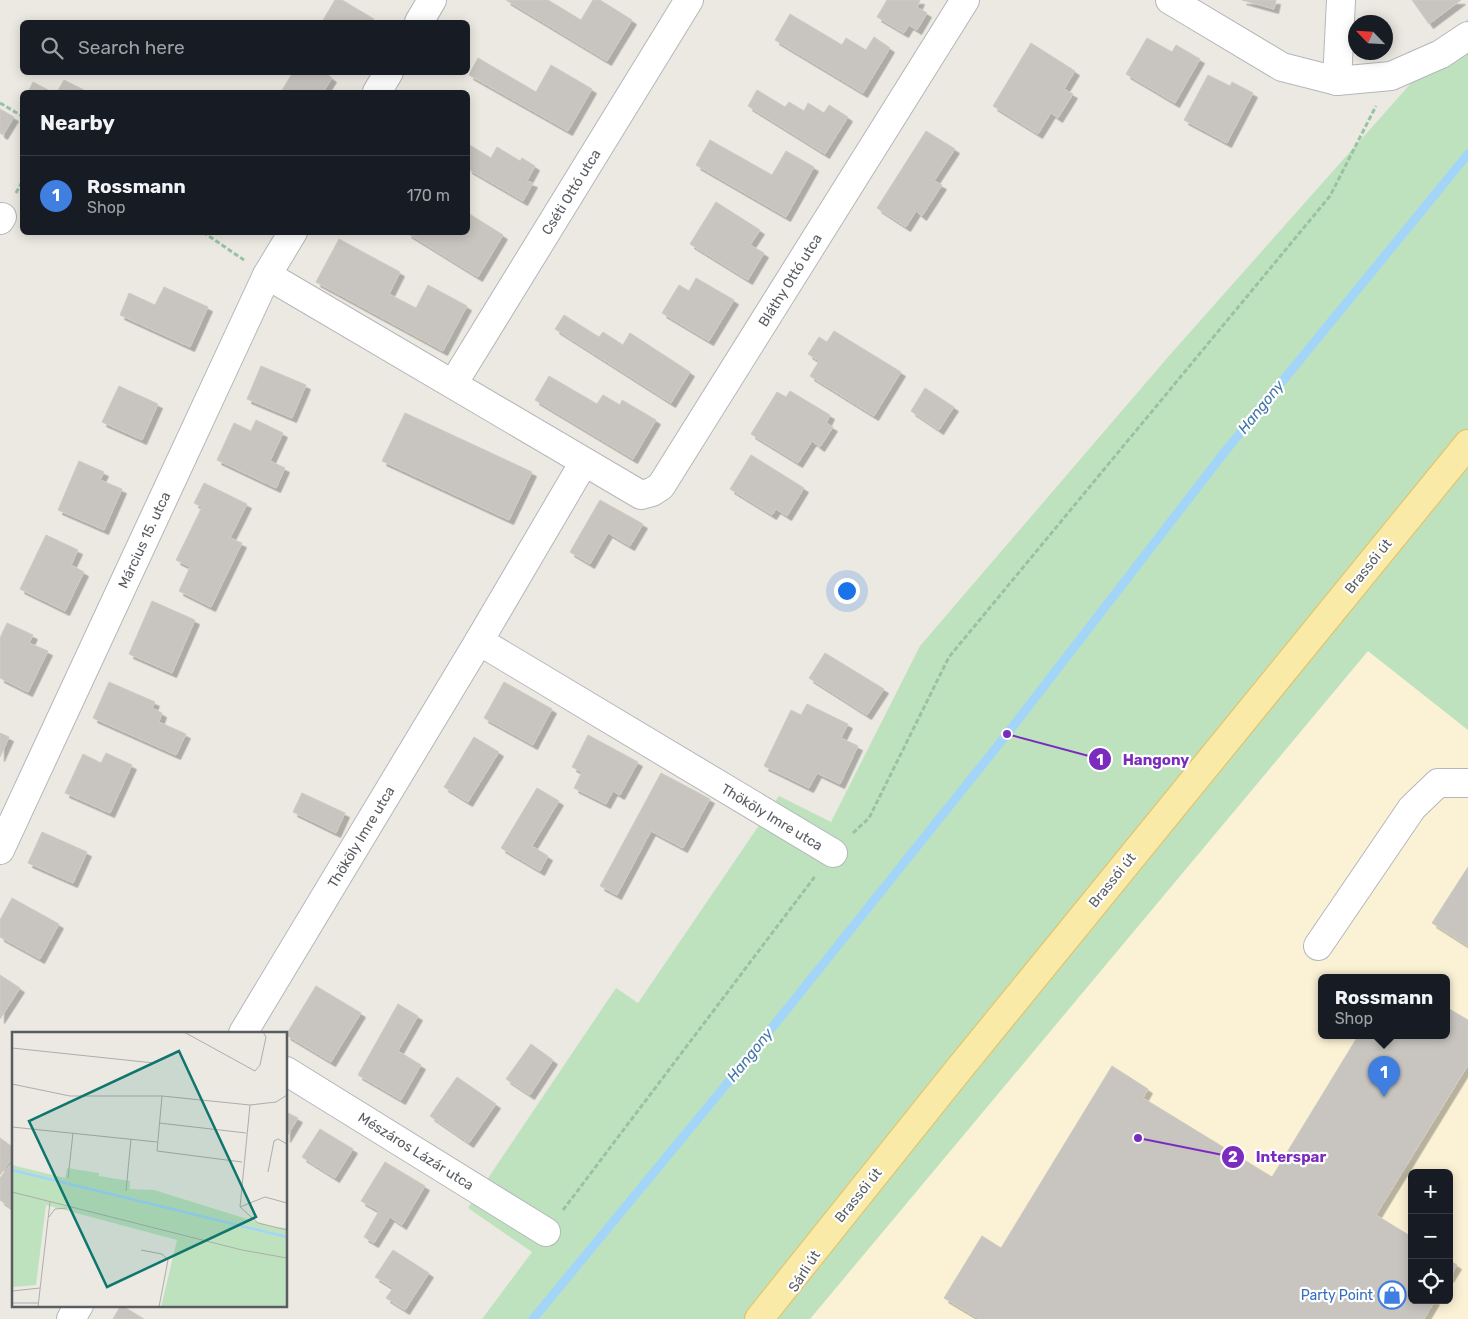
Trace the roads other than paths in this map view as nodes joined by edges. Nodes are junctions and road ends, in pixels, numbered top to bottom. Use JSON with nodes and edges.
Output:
{"nodes":[{"id":1,"x":432,"y":0,"type":"edge"},
{"id":2,"x":689,"y":0,"type":"edge"},
{"id":3,"x":965,"y":0,"type":"edge"},
{"id":4,"x":1170,"y":0,"type":"edge"},
{"id":5,"x":1341,"y":0,"type":"edge"},
{"id":6,"x":420,"y":20,"type":"edge"},
{"id":7,"x":1468,"y":36,"type":"edge"},
{"id":8,"x":387,"y":75,"type":"edge"},
{"id":9,"x":1336,"y":81,"type":"junction"},
{"id":10,"x":378,"y":90,"type":"edge"},
{"id":11,"x":291,"y":235,"type":"edge"},
{"id":12,"x":267,"y":275,"type":"junction"},
{"id":13,"x":453,"y":384,"type":"junction"},
{"id":14,"x":1468,"y":444,"type":"edge"},
{"id":15,"x":584,"y":462,"type":"junction"},
{"id":16,"x":479,"y":641,"type":"junction"},
{"id":17,"x":1468,"y":783,"type":"edge"},
{"id":18,"x":0,"y":850,"type":"edge"},
{"id":19,"x":833,"y":853,"type":"road end"},
{"id":20,"x":1318,"y":946,"type":"dead end"},
{"id":21,"x":244,"y":1032,"type":"edge"},
{"id":22,"x":288,"y":1072,"type":"edge"},
{"id":23,"x":835,"y":1223,"type":"junction"},
{"id":24,"x":546,"y":1232,"type":"road end"},
{"id":25,"x":78,"y":1306,"type":"edge"},
{"id":26,"x":71,"y":1319,"type":"edge"},
{"id":27,"x":759,"y":1319,"type":"edge"},
{"id":28,"x":773,"y":1319,"type":"edge"}],
"edges":[{"from":1,"to":6,"type":"street"},
{"from":2,"to":13,"type":"street","name":"Cséti Ottó utca"},
{"from":3,"to":15,"type":"street","name":"Bláthy Ottó utca"},
{"from":4,"to":9,"type":"street"},
{"from":5,"to":9,"type":"street"},
{"from":7,"to":9,"type":"street"},
{"from":8,"to":10,"type":"street"},
{"from":11,"to":12,"type":"street","name":"Március 15. utca"},
{"from":12,"to":13,"type":"street"},
{"from":12,"to":18,"type":"street","name":"Március 15. utca"},
{"from":13,"to":15,"type":"street"},
{"from":14,"to":23,"type":"main road","name":"Brassói út"},
{"from":15,"to":16,"type":"street","name":"Thököly Imre utca"},
{"from":16,"to":19,"type":"street","name":"Thököly Imre utca"},
{"from":16,"to":21,"type":"street","name":"Thököly Imre utca"},
{"from":17,"to":20,"type":"street"},
{"from":22,"to":24,"type":"street","name":"Mészáros Lázár utca"},
{"from":23,"to":27,"type":"main road","name":"Brassói út"},
{"from":23,"to":28,"type":"street","name":"Sárli út"},
{"from":25,"to":26,"type":"street"}]}
